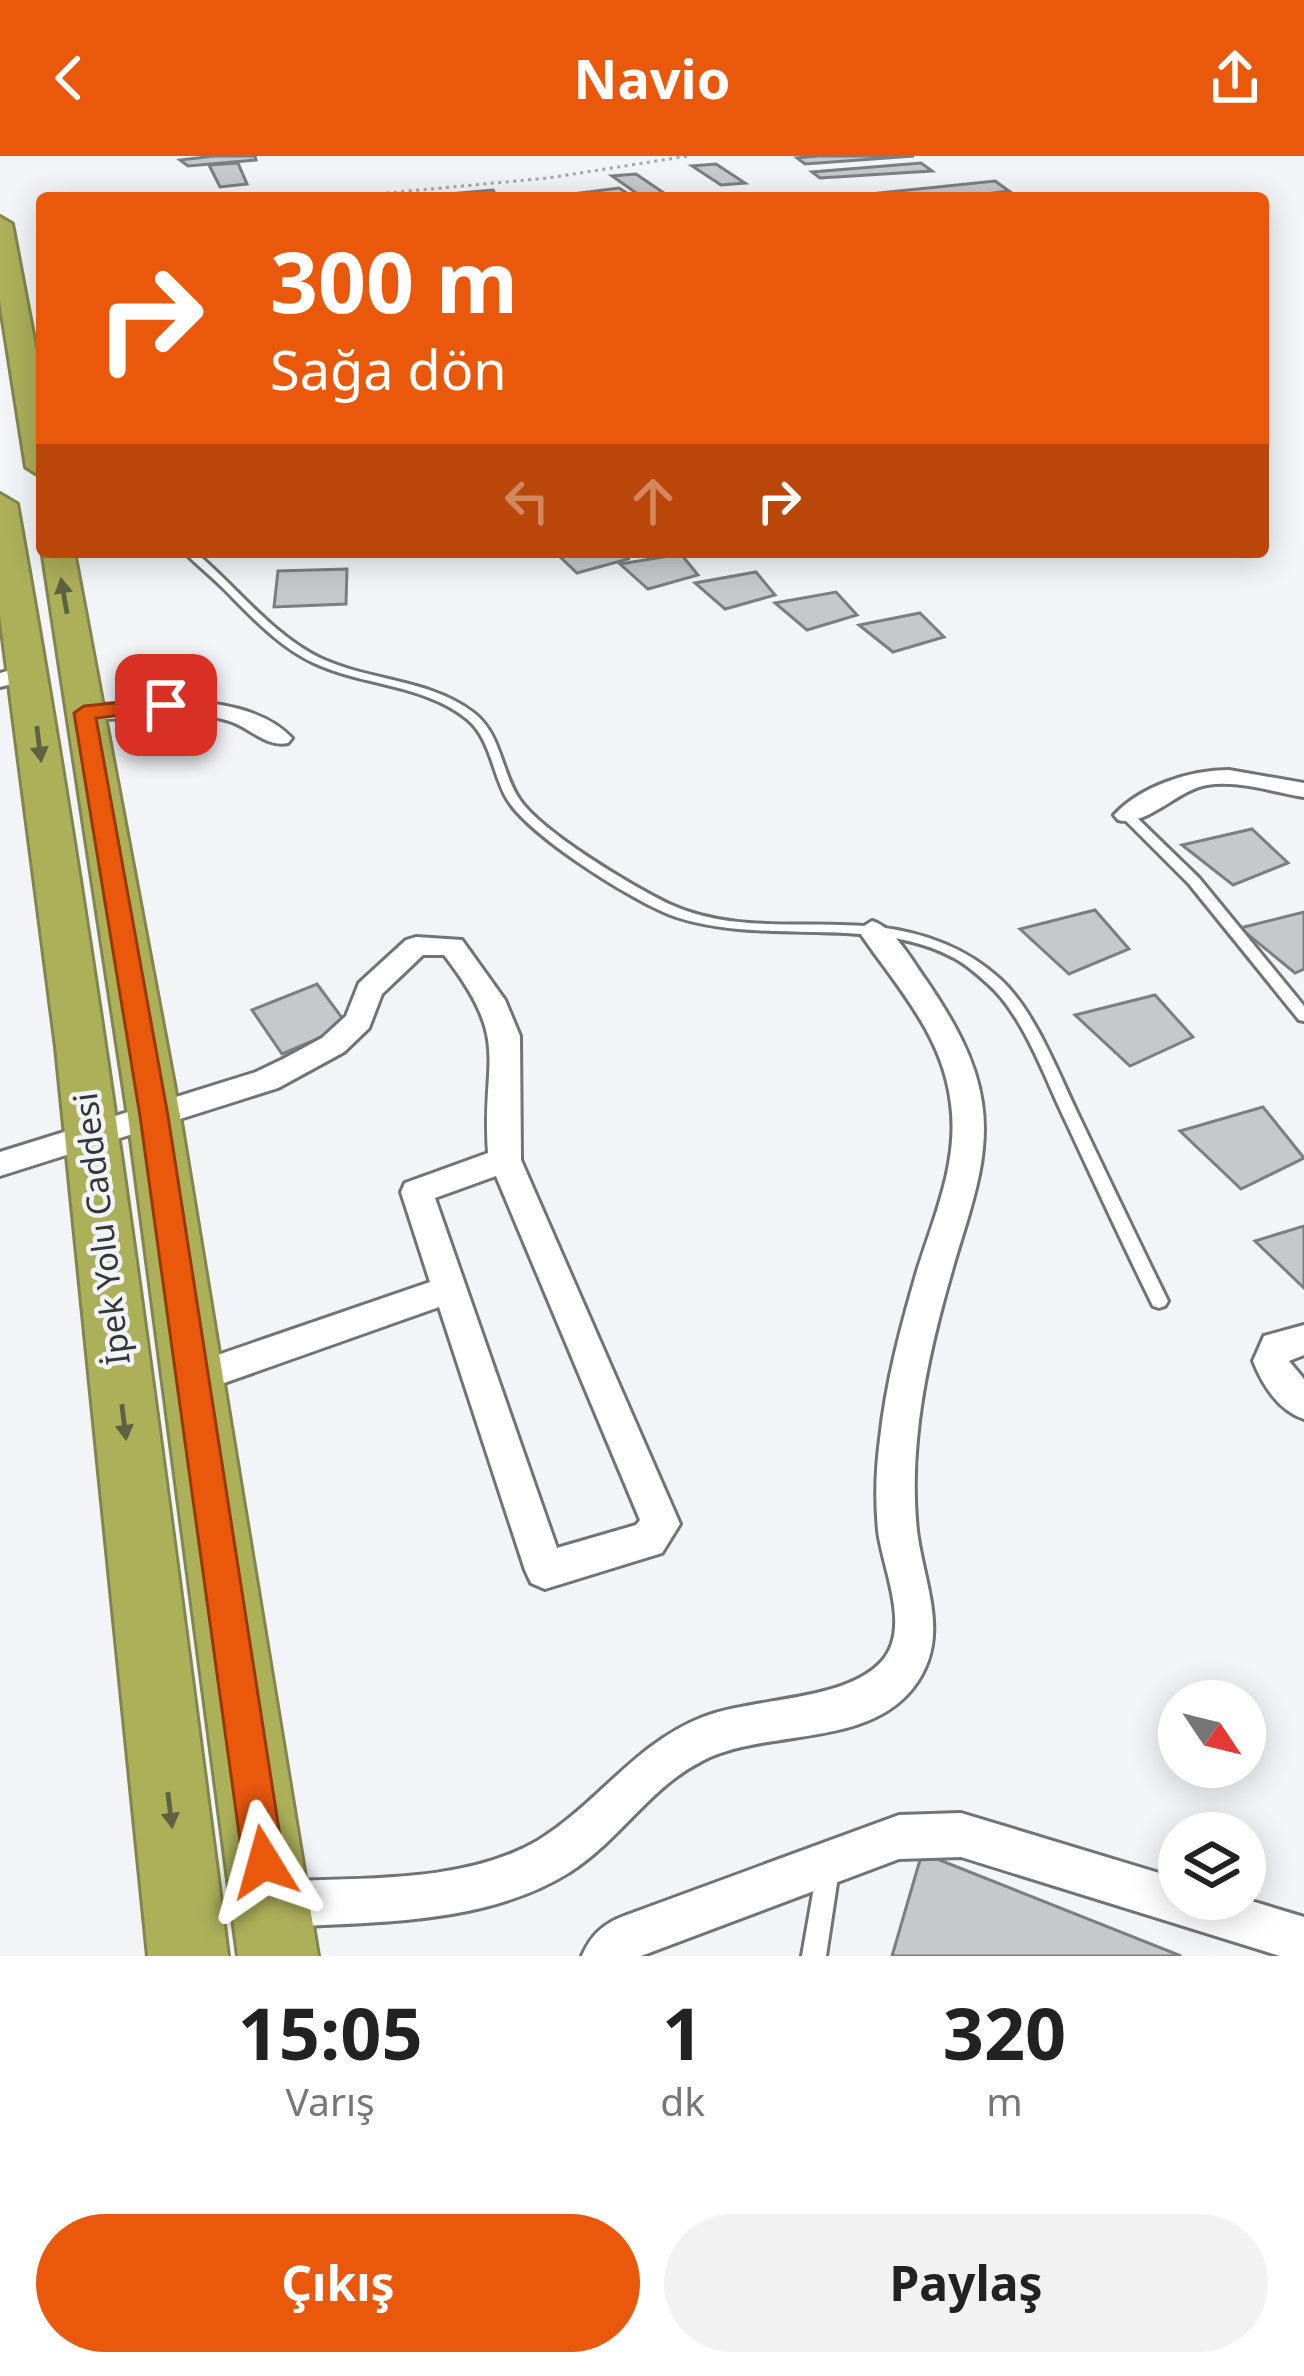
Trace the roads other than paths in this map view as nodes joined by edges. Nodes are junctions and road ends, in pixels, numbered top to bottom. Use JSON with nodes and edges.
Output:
{"nodes":[{"id":1,"x":0,"y":224,"type":"edge"},
{"id":2,"x":36,"y":432,"type":"edge"},
{"id":3,"x":16,"y":542,"type":"edge"},
{"id":4,"x":196,"y":558,"type":"edge"},
{"id":5,"x":15,"y":676,"type":"edge"},
{"id":6,"x":84,"y":713,"type":"junction"},
{"id":7,"x":280,"y":738,"type":"dead end"},
{"id":8,"x":1304,"y":790,"type":"edge"},
{"id":9,"x":1127,"y":815,"type":"joint"},
{"id":10,"x":872,"y":930,"type":"junction"},
{"id":11,"x":1304,"y":1016,"type":"edge"},
{"id":12,"x":154,"y":1116,"type":"junction"},
{"id":13,"x":90,"y":1135,"type":"junction"},
{"id":14,"x":506,"y":1160,"type":"junction"},
{"id":15,"x":0,"y":1164,"type":"edge"},
{"id":16,"x":450,"y":1289,"type":"junction"},
{"id":17,"x":1159,"y":1301,"type":"dead end"},
{"id":18,"x":1304,"y":1340,"type":"edge"},
{"id":19,"x":193,"y":1378,"type":"junction"},
{"id":20,"x":1304,"y":1403,"type":"edge"},
{"id":21,"x":829,"y":1867,"type":"junction"},
{"id":22,"x":274,"y":1931,"type":"edge"},
{"id":23,"x":1304,"y":1940,"type":"edge"},
{"id":24,"x":175,"y":1950,"type":"edge"},
{"id":25,"x":606,"y":1956,"type":"edge"},
{"id":26,"x":814,"y":1956,"type":"edge"}],
"edges":[{"from":1,"to":2,"type":"highway"},
{"from":3,"to":5,"type":"highway","name":"İpek Yolu Caddesi"},
{"from":6,"to":3,"type":"highway","name":"İpek Yolu Caddesi","one_way":true},
{"from":4,"to":10,"type":"lane"},
{"from":5,"to":13,"type":"highway","name":"İpek Yolu Caddesi","one_way":true},
{"from":6,"to":7,"type":"street"},
{"from":6,"to":12,"type":"highway","name":"İpek Yolu Caddesi"},
{"from":8,"to":9,"type":"street"},
{"from":9,"to":11,"type":"lane"},
{"from":10,"to":17,"type":"lane"},
{"from":10,"to":22,"type":"street"},
{"from":12,"to":13,"type":"street"},
{"from":12,"to":14,"type":"street"},
{"from":12,"to":19,"type":"highway","name":"İpek Yolu Caddesi"},
{"from":13,"to":15,"type":"street"},
{"from":13,"to":24,"type":"highway","name":"İpek Yolu Caddesi","one_way":true},
{"from":14,"to":16,"type":"street"},
{"from":14,"to":16,"type":"street"},
{"from":16,"to":19,"type":"street"},
{"from":18,"to":20,"type":"street"},
{"from":19,"to":22,"type":"highway","name":"İpek Yolu Caddesi"},
{"from":21,"to":23,"type":"street"},
{"from":21,"to":25,"type":"street"},
{"from":21,"to":26,"type":"lane"}]}
